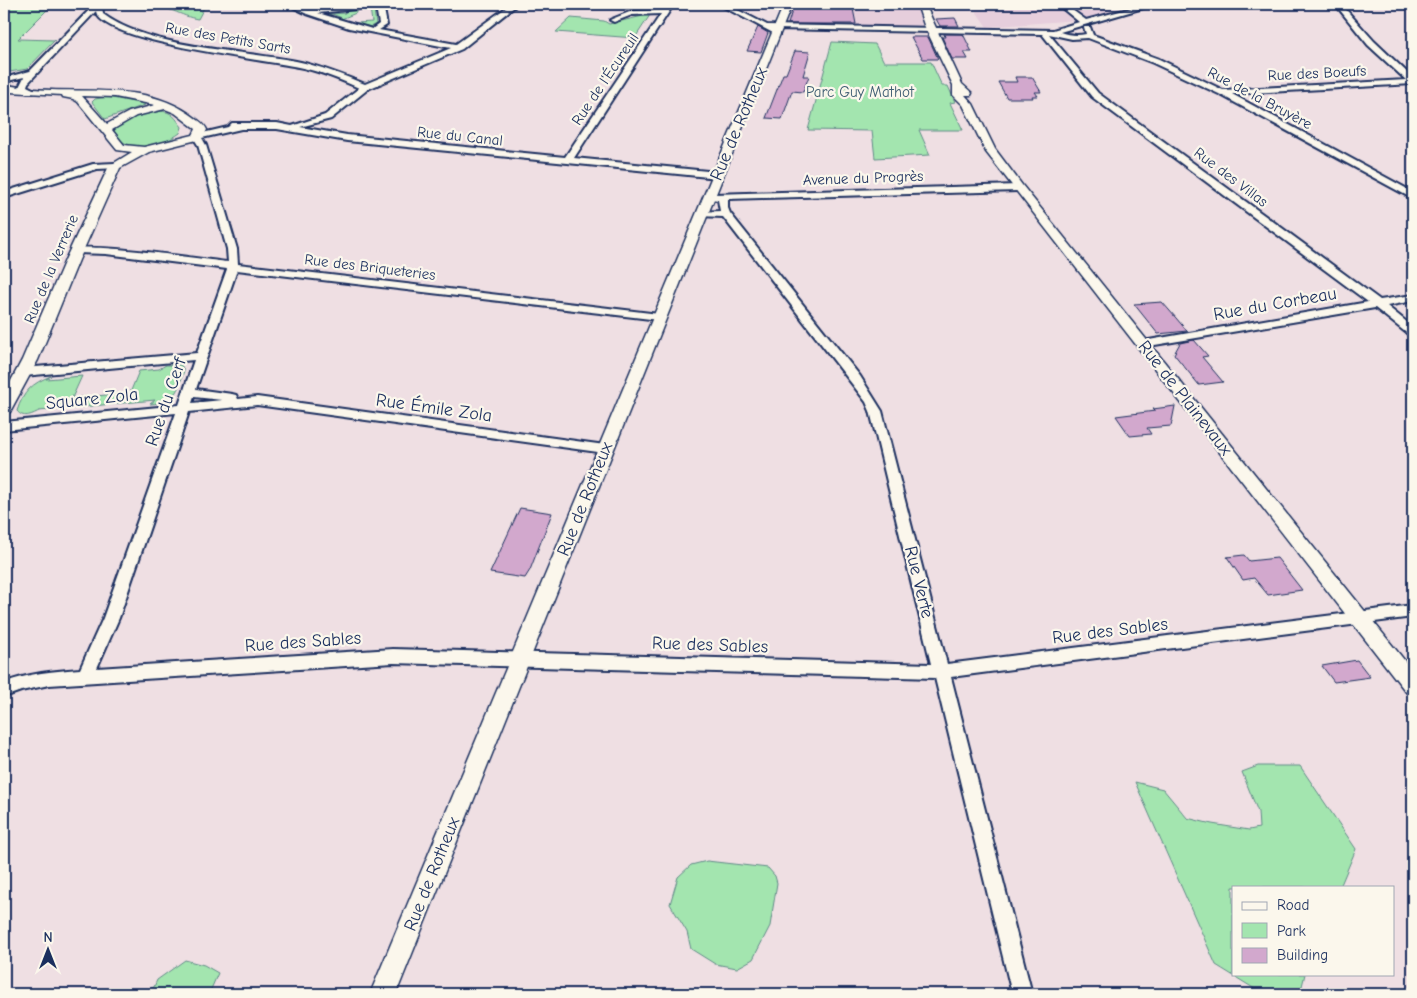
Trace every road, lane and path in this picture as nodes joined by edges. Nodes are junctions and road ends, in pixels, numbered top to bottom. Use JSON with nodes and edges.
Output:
{"nodes":[{"id":1,"x":99,"y":4,"type":"edge"},
{"id":2,"x":289,"y":4,"type":"edge"},
{"id":3,"x":379,"y":4,"type":"edge"},
{"id":4,"x":515,"y":4,"type":"edge"},
{"id":5,"x":671,"y":4,"type":"edge"},
{"id":6,"x":721,"y":4,"type":"edge"},
{"id":7,"x":788,"y":4,"type":"edge"},
{"id":8,"x":921,"y":4,"type":"edge"},
{"id":9,"x":1060,"y":4,"type":"edge"},
{"id":10,"x":1154,"y":4,"type":"edge"},
{"id":11,"x":1338,"y":4,"type":"edge"},
{"id":12,"x":307,"y":12,"type":"junction"},
{"id":13,"x":666,"y":12,"type":"junction"},
{"id":14,"x":614,"y":20,"type":"dead end"},
{"id":15,"x":106,"y":22,"type":"junction"},
{"id":16,"x":772,"y":26,"type":"junction"},
{"id":17,"x":75,"y":28,"type":"junction"},
{"id":18,"x":1087,"y":29,"type":"junction"},
{"id":19,"x":932,"y":30,"type":"junction"},
{"id":20,"x":373,"y":31,"type":"junction"},
{"id":21,"x":1044,"y":32,"type":"junction"},
{"id":22,"x":1055,"y":32,"type":"junction"},
{"id":23,"x":458,"y":47,"type":"junction"},
{"id":24,"x":33,"y":73,"type":"junction"},
{"id":25,"x":1413,"y":82,"type":"edge"},
{"id":26,"x":4,"y":85,"type":"edge"},
{"id":27,"x":365,"y":87,"type":"junction"},
{"id":28,"x":30,"y":91,"type":"junction"},
{"id":29,"x":54,"y":92,"type":"junction"},
{"id":30,"x":1222,"y":92,"type":"junction"},
{"id":31,"x":169,"y":107,"type":"junction"},
{"id":32,"x":328,"y":117,"type":"junction"},
{"id":33,"x":289,"y":127,"type":"junction"},
{"id":34,"x":107,"y":129,"type":"junction"},
{"id":35,"x":199,"y":132,"type":"junction"},
{"id":36,"x":326,"y":134,"type":"junction"},
{"id":37,"x":146,"y":150,"type":"junction"},
{"id":38,"x":568,"y":160,"type":"junction"},
{"id":39,"x":113,"y":165,"type":"junction"},
{"id":40,"x":79,"y":172,"type":"junction"},
{"id":41,"x":718,"y":175,"type":"junction"},
{"id":42,"x":1018,"y":188,"type":"junction"},
{"id":43,"x":4,"y":195,"type":"edge"},
{"id":44,"x":1413,"y":196,"type":"edge"},
{"id":45,"x":716,"y":197,"type":"junction"},
{"id":46,"x":701,"y":214,"type":"junction"},
{"id":47,"x":726,"y":214,"type":"junction"},
{"id":48,"x":76,"y":250,"type":"junction"},
{"id":49,"x":233,"y":266,"type":"junction"},
{"id":50,"x":1413,"y":298,"type":"edge"},
{"id":51,"x":1377,"y":304,"type":"junction"},
{"id":52,"x":659,"y":317,"type":"junction"},
{"id":53,"x":1413,"y":333,"type":"edge"},
{"id":54,"x":1143,"y":344,"type":"junction"},
{"id":55,"x":202,"y":356,"type":"junction"},
{"id":56,"x":24,"y":372,"type":"junction"},
{"id":57,"x":189,"y":392,"type":"junction"},
{"id":58,"x":258,"y":401,"type":"junction"},
{"id":59,"x":4,"y":408,"type":"edge"},
{"id":60,"x":184,"y":408,"type":"junction"},
{"id":61,"x":4,"y":426,"type":"edge"},
{"id":62,"x":605,"y":449,"type":"junction"},
{"id":63,"x":1413,"y":612,"type":"edge"},
{"id":64,"x":1358,"y":618,"type":"junction"},
{"id":65,"x":520,"y":659,"type":"junction"},
{"id":66,"x":941,"y":671,"type":"junction"},
{"id":67,"x":85,"y":676,"type":"junction"},
{"id":68,"x":1413,"y":686,"type":"edge"},
{"id":69,"x":4,"y":690,"type":"edge"},
{"id":70,"x":383,"y":994,"type":"edge"},
{"id":71,"x":1022,"y":994,"type":"edge"}],
"edges":[{"from":1,"to":15,"type":"street"},
{"from":1,"to":17,"type":"street"},
{"from":2,"to":12,"type":"street"},
{"from":3,"to":12,"type":"street"},
{"from":3,"to":20,"type":"street"},
{"from":4,"to":23,"type":"street"},
{"from":5,"to":13,"type":"street","name":"Rue de l'Écureuil"},
{"from":6,"to":16,"type":"street"},
{"from":7,"to":16,"type":"street","name":"Rue de Rotheux"},
{"from":8,"to":19,"type":"street","name":"Rue de Plainevaux"},
{"from":9,"to":18,"type":"street"},
{"from":10,"to":18,"type":"street"},
{"from":11,"to":25,"type":"street"},
{"from":12,"to":20,"type":"street"},
{"from":13,"to":14,"type":"street","name":"Rue de l'Écureuil"},
{"from":13,"to":38,"type":"street","name":"Rue de l'Écureuil"},
{"from":15,"to":17,"type":"street"},
{"from":15,"to":27,"type":"street","name":"Rue des Petits Sarts"},
{"from":16,"to":19,"type":"street"},
{"from":16,"to":41,"type":"street","name":"Rue de Rotheux"},
{"from":17,"to":24,"type":"street"},
{"from":18,"to":22,"type":"street"},
{"from":18,"to":22,"type":"street"},
{"from":18,"to":30,"type":"street","name":"Rue de la Bruyère"},
{"from":19,"to":21,"type":"street"},
{"from":19,"to":42,"type":"street","name":"Rue de Plainevaux"},
{"from":20,"to":23,"type":"street"},
{"from":21,"to":22,"type":"street"},
{"from":21,"to":51,"type":"street","name":"Rue des Villas"},
{"from":23,"to":27,"type":"street"},
{"from":24,"to":26,"type":"street"},
{"from":24,"to":28,"type":"street"},
{"from":25,"to":30,"type":"street","name":"Rue des Boeufs"},
{"from":26,"to":28,"type":"street"},
{"from":26,"to":29,"type":"street"},
{"from":27,"to":32,"type":"street"},
{"from":28,"to":29,"type":"street"},
{"from":29,"to":31,"type":"street"},
{"from":29,"to":34,"type":"street"},
{"from":30,"to":44,"type":"street","name":"Rue de la Bruyère"},
{"from":31,"to":34,"type":"street"},
{"from":31,"to":35,"type":"street"},
{"from":32,"to":33,"type":"street"},
{"from":32,"to":36,"type":"street"},
{"from":33,"to":35,"type":"street","name":"Rue du Canal"},
{"from":33,"to":36,"type":"street","name":"Rue du Canal"},
{"from":34,"to":39,"type":"street"},
{"from":35,"to":37,"type":"street"},
{"from":35,"to":49,"type":"street","name":"Rue du Cerf"},
{"from":36,"to":38,"type":"street","name":"Rue du Canal"},
{"from":37,"to":39,"type":"street"},
{"from":37,"to":39,"type":"street"},
{"from":38,"to":41,"type":"street","name":"Rue du Canal"},
{"from":39,"to":40,"type":"street"},
{"from":39,"to":40,"type":"street"},
{"from":39,"to":48,"type":"street","name":"Rue de la Verrerie"},
{"from":40,"to":43,"type":"street"},
{"from":41,"to":45,"type":"street","name":"Rue de Rotheux"},
{"from":42,"to":45,"type":"street","name":"Avenue du Progrès"},
{"from":42,"to":54,"type":"street","name":"Rue de Plainevaux"},
{"from":45,"to":46,"type":"street","name":"Rue de Rotheux"},
{"from":45,"to":47,"type":"street","name":"Rue Verte"},
{"from":46,"to":47,"type":"street"},
{"from":46,"to":52,"type":"street","name":"Rue de Rotheux"},
{"from":47,"to":66,"type":"street","name":"Rue Verte"},
{"from":48,"to":49,"type":"street","name":"Rue des Briqueteries"},
{"from":48,"to":56,"type":"street","name":"Rue de la Verrerie"},
{"from":49,"to":52,"type":"street","name":"Rue des Briqueteries"},
{"from":49,"to":55,"type":"street","name":"Rue du Cerf"},
{"from":50,"to":51,"type":"street","name":"Rue du Corbeau"},
{"from":51,"to":53,"type":"street","name":"Rue des Villas"},
{"from":51,"to":54,"type":"street","name":"Rue du Corbeau"},
{"from":52,"to":62,"type":"street","name":"Rue de Rotheux"},
{"from":54,"to":64,"type":"street","name":"Rue de Plainevaux"},
{"from":55,"to":56,"type":"street","name":"Square Zola"},
{"from":55,"to":57,"type":"street","name":"Rue du Cerf"},
{"from":56,"to":59,"type":"street","name":"Rue de la Verrerie"},
{"from":57,"to":58,"type":"street","name":"Rue Émile Zola"},
{"from":57,"to":60,"type":"street","name":"Rue du Cerf"},
{"from":58,"to":60,"type":"street","name":"Rue Émile Zola"},
{"from":58,"to":62,"type":"street","name":"Rue Émile Zola"},
{"from":60,"to":61,"type":"street","name":"Square Zola"},
{"from":60,"to":67,"type":"street","name":"Rue du Cerf"},
{"from":62,"to":65,"type":"street","name":"Rue de Rotheux"},
{"from":63,"to":64,"type":"street","name":"Rue des Sables"},
{"from":64,"to":66,"type":"street","name":"Rue des Sables"},
{"from":64,"to":68,"type":"street","name":"Rue de Plainevaux"},
{"from":65,"to":66,"type":"street","name":"Rue des Sables"},
{"from":65,"to":67,"type":"street","name":"Rue des Sables"},
{"from":65,"to":70,"type":"street","name":"Rue de Rotheux"},
{"from":66,"to":71,"type":"street","name":"Rue Verte"},
{"from":67,"to":69,"type":"street","name":"Rue des Sables"}]}
